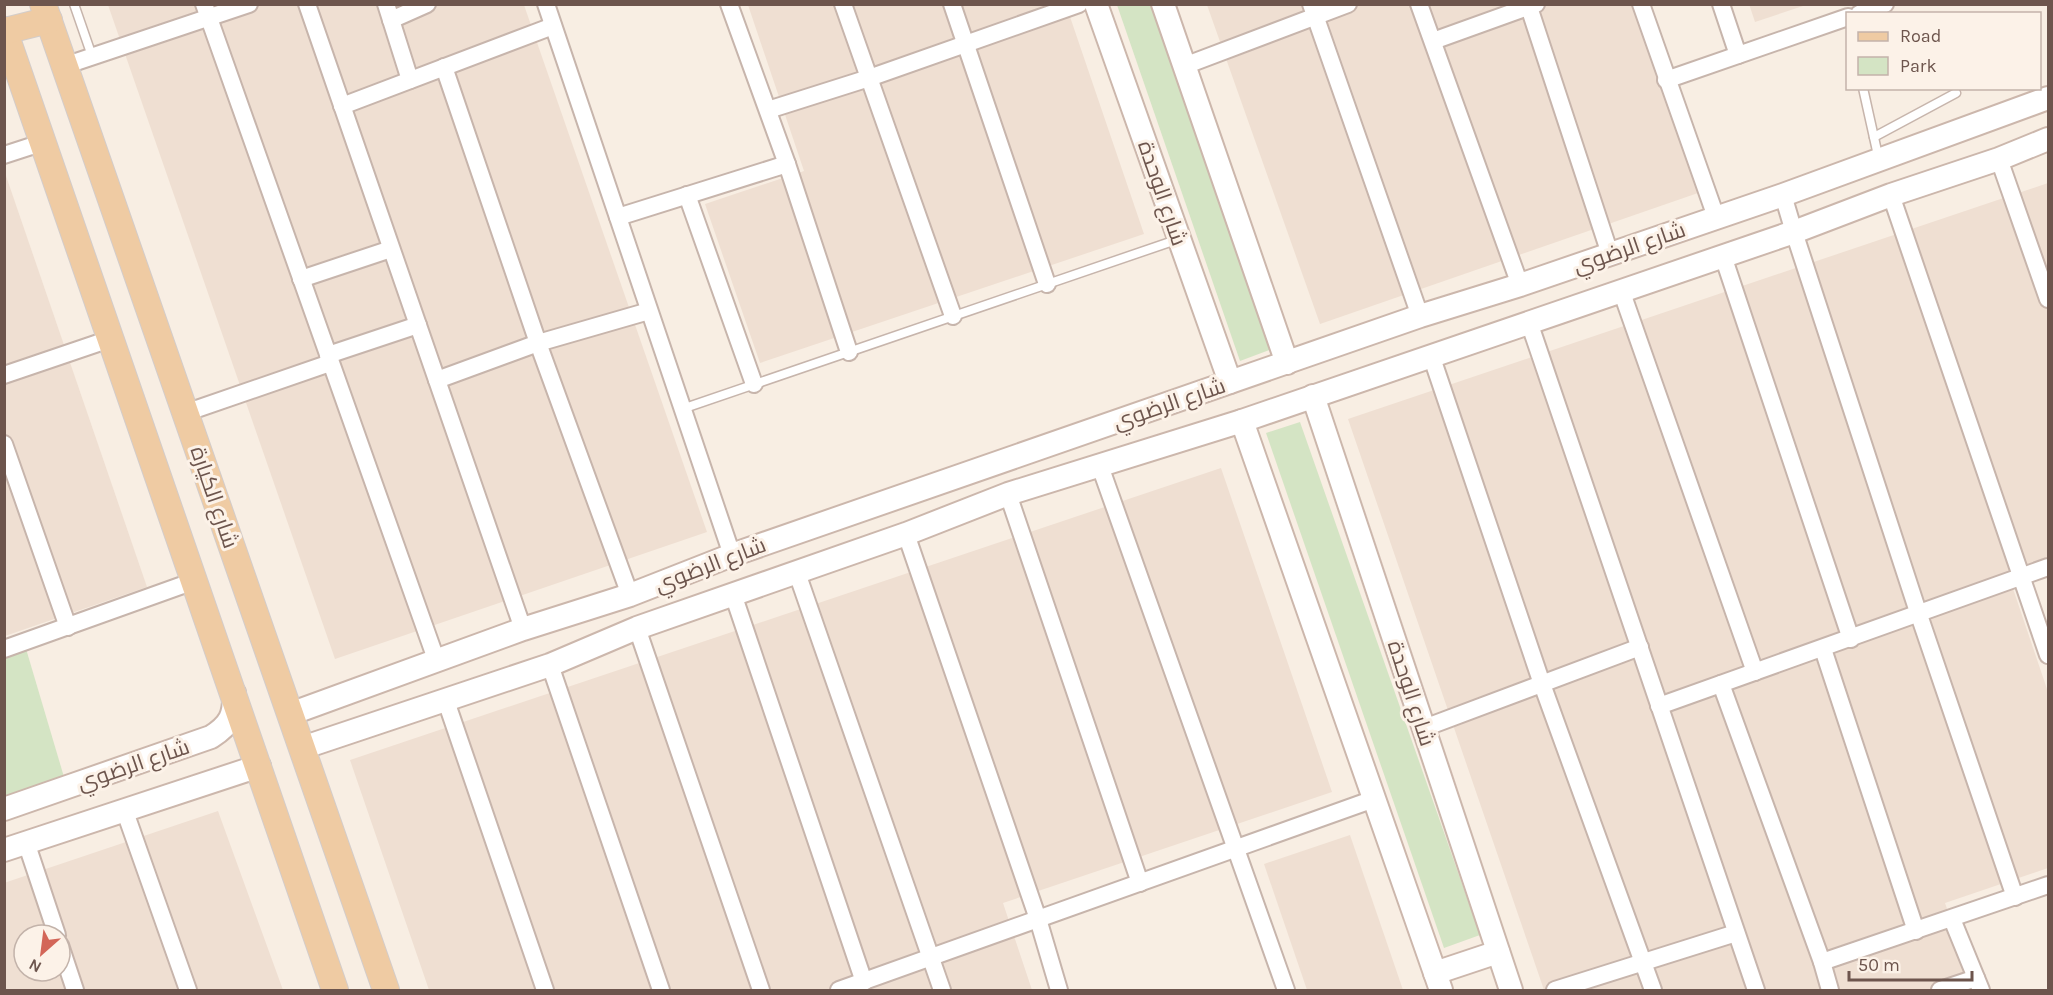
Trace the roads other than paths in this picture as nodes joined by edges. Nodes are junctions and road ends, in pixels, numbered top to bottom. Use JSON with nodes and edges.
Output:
{"nodes":[{"id":1,"x":74,"y":4,"type":"edge"},
{"id":2,"x":249,"y":4,"type":"edge"},
{"id":3,"x":307,"y":4,"type":"edge"},
{"id":4,"x":427,"y":4,"type":"edge"},
{"id":5,"x":546,"y":4,"type":"edge"},
{"id":6,"x":729,"y":4,"type":"edge"},
{"id":7,"x":843,"y":4,"type":"edge"},
{"id":8,"x":952,"y":4,"type":"edge"},
{"id":9,"x":1078,"y":4,"type":"edge"},
{"id":10,"x":1096,"y":4,"type":"edge"},
{"id":11,"x":1163,"y":4,"type":"edge"},
{"id":12,"x":1348,"y":4,"type":"edge"},
{"id":13,"x":1419,"y":4,"type":"edge"},
{"id":14,"x":1641,"y":4,"type":"edge"},
{"id":15,"x":1721,"y":4,"type":"edge"},
{"id":16,"x":1885,"y":4,"type":"edge"},
{"id":17,"x":1530,"y":5,"type":"edge"},
{"id":18,"x":206,"y":11,"type":"edge"},
{"id":19,"x":1312,"y":11,"type":"edge"},
{"id":20,"x":46,"y":12,"type":"edge"},
{"id":21,"x":388,"y":12,"type":"edge"},
{"id":22,"x":1864,"y":12,"type":"edge"},
{"id":23,"x":1846,"y":18,"type":"edge"},
{"id":24,"x":553,"y":26,"type":"junction"},
{"id":25,"x":5,"y":30,"type":"edge"},
{"id":26,"x":1433,"y":41,"type":"junction"},
{"id":27,"x":966,"y":45,"type":"junction"},
{"id":28,"x":1738,"y":55,"type":"junction"},
{"id":29,"x":92,"y":56,"type":"junction"},
{"id":30,"x":64,"y":66,"type":"junction"},
{"id":31,"x":1184,"y":66,"type":"junction"},
{"id":32,"x":444,"y":67,"type":"junction"},
{"id":33,"x":869,"y":78,"type":"junction"},
{"id":34,"x":410,"y":80,"type":"junction"},
{"id":35,"x":1666,"y":80,"type":"junction"},
{"id":36,"x":1863,"y":90,"type":"edge"},
{"id":37,"x":1956,"y":93,"type":"dead end"},
{"id":38,"x":2049,"y":98,"type":"edge"},
{"id":39,"x":342,"y":106,"type":"junction"},
{"id":40,"x":768,"y":110,"type":"junction"},
{"id":41,"x":1874,"y":137,"type":"junction"},
{"id":42,"x":2049,"y":139,"type":"edge"},
{"id":43,"x":44,"y":142,"type":"junction"},
{"id":44,"x":4,"y":155,"type":"edge"},
{"id":45,"x":1999,"y":159,"type":"junction"},
{"id":46,"x":1879,"y":160,"type":"junction"},
{"id":47,"x":787,"y":164,"type":"junction"},
{"id":48,"x":687,"y":195,"type":"junction"},
{"id":49,"x":1783,"y":195,"type":"junction"},
{"id":50,"x":1891,"y":195,"type":"junction"},
{"id":51,"x":618,"y":217,"type":"junction"},
{"id":52,"x":1716,"y":217,"type":"junction"},
{"id":53,"x":1794,"y":232,"type":"junction"},
{"id":54,"x":1179,"y":239,"type":"junction"},
{"id":55,"x":391,"y":249,"type":"junction"},
{"id":56,"x":1610,"y":254,"type":"junction"},
{"id":57,"x":1723,"y":256,"type":"junction"},
{"id":58,"x":301,"y":279,"type":"junction"},
{"id":59,"x":1047,"y":284,"type":"junction"},
{"id":60,"x":1520,"y":285,"type":"junction"},
{"id":61,"x":1621,"y":290,"type":"junction"},
{"id":62,"x":2049,"y":299,"type":"edge"},
{"id":63,"x":649,"y":311,"type":"junction"},
{"id":64,"x":953,"y":316,"type":"junction"},
{"id":65,"x":1420,"y":316,"type":"junction"},
{"id":66,"x":1529,"y":322,"type":"junction"},
{"id":67,"x":418,"y":325,"type":"junction"},
{"id":68,"x":110,"y":339,"type":"junction"},
{"id":69,"x":538,"y":343,"type":"junction"},
{"id":70,"x":849,"y":352,"type":"junction"},
{"id":71,"x":1431,"y":355,"type":"junction"},
{"id":72,"x":329,"y":359,"type":"junction"},
{"id":73,"x":1287,"y":363,"type":"junction"},
{"id":74,"x":4,"y":375,"type":"edge"},
{"id":75,"x":437,"y":380,"type":"junction"},
{"id":76,"x":1230,"y":382,"type":"junction"},
{"id":77,"x":754,"y":384,"type":"junction"},
{"id":78,"x":1312,"y":396,"type":"junction"},
{"id":79,"x":682,"y":409,"type":"junction"},
{"id":80,"x":185,"y":413,"type":"junction"},
{"id":81,"x":1242,"y":421,"type":"junction"},
{"id":82,"x":4,"y":444,"type":"edge"},
{"id":83,"x":1100,"y":466,"type":"junction"},
{"id":84,"x":1008,"y":494,"type":"junction"},
{"id":85,"x":821,"y":524,"type":"junction"},
{"id":86,"x":906,"y":534,"type":"junction"},
{"id":87,"x":732,"y":555,"type":"junction"},
{"id":88,"x":834,"y":559,"type":"junction"},
{"id":89,"x":2049,"y":567,"type":"edge"},
{"id":90,"x":797,"y":573,"type":"junction"},
{"id":91,"x":2021,"y":576,"type":"junction"},
{"id":92,"x":194,"y":581,"type":"junction"},
{"id":93,"x":733,"y":594,"type":"junction"},
{"id":94,"x":630,"y":595,"type":"junction"},
{"id":95,"x":1919,"y":615,"type":"junction"},
{"id":96,"x":68,"y":627,"type":"junction"},
{"id":97,"x":637,"y":628,"type":"junction"},
{"id":98,"x":523,"y":629,"type":"junction"},
{"id":99,"x":1851,"y":639,"type":"junction"},
{"id":100,"x":1640,"y":648,"type":"junction"},
{"id":101,"x":1822,"y":649,"type":"junction"},
{"id":102,"x":4,"y":650,"type":"edge"},
{"id":103,"x":2049,"y":655,"type":"edge"},
{"id":104,"x":437,"y":662,"type":"junction"},
{"id":105,"x":550,"y":665,"type":"junction"},
{"id":106,"x":1755,"y":672,"type":"junction"},
{"id":107,"x":1542,"y":684,"type":"junction"},
{"id":108,"x":1721,"y":684,"type":"junction"},
{"id":109,"x":234,"y":693,"type":"junction"},
{"id":110,"x":446,"y":701,"type":"junction"},
{"id":111,"x":1659,"y":706,"type":"junction"},
{"id":112,"x":290,"y":714,"type":"junction"},
{"id":113,"x":1424,"y":728,"type":"junction"},
{"id":114,"x":302,"y":748,"type":"junction"},
{"id":115,"x":259,"y":766,"type":"junction"},
{"id":116,"x":1374,"y":799,"type":"junction"},
{"id":117,"x":4,"y":809,"type":"edge"},
{"id":118,"x":124,"y":809,"type":"junction"},
{"id":119,"x":26,"y":842,"type":"junction"},
{"id":120,"x":1235,"y":849,"type":"junction"},
{"id":121,"x":4,"y":850,"type":"edge"},
{"id":122,"x":1140,"y":883,"type":"junction"},
{"id":123,"x":2049,"y":885,"type":"edge"},
{"id":124,"x":2015,"y":897,"type":"junction"},
{"id":125,"x":1952,"y":919,"type":"junction"},
{"id":126,"x":1038,"y":920,"type":"junction"},
{"id":127,"x":53,"y":923,"type":"edge"},
{"id":128,"x":1916,"y":931,"type":"junction"},
{"id":129,"x":1736,"y":933,"type":"junction"},
{"id":130,"x":1498,"y":952,"type":"junction"},
{"id":131,"x":931,"y":958,"type":"junction"},
{"id":132,"x":1822,"y":962,"type":"junction"},
{"id":133,"x":1644,"y":963,"type":"junction"},
{"id":134,"x":864,"y":982,"type":"junction"},
{"id":135,"x":1438,"y":982,"type":"edge"},
{"id":136,"x":1978,"y":984,"type":"edge"},
{"id":137,"x":188,"y":990,"type":"edge"},
{"id":138,"x":335,"y":990,"type":"edge"},
{"id":139,"x":386,"y":990,"type":"edge"},
{"id":140,"x":544,"y":990,"type":"edge"},
{"id":141,"x":659,"y":990,"type":"edge"},
{"id":142,"x":761,"y":990,"type":"edge"},
{"id":143,"x":839,"y":990,"type":"edge"},
{"id":144,"x":942,"y":990,"type":"edge"},
{"id":145,"x":1059,"y":990,"type":"edge"},
{"id":146,"x":1286,"y":990,"type":"edge"},
{"id":147,"x":1511,"y":990,"type":"edge"},
{"id":148,"x":1555,"y":990,"type":"edge"},
{"id":149,"x":1653,"y":990,"type":"edge"},
{"id":150,"x":1756,"y":990,"type":"edge"},
{"id":151,"x":1830,"y":990,"type":"edge"},
{"id":152,"x":1940,"y":990,"type":"edge"}],
"edges":[{"from":1,"to":29,"type":"lane"},
{"from":2,"to":18,"type":"street"},
{"from":3,"to":39,"type":"street"},
{"from":4,"to":21,"type":"street"},
{"from":5,"to":24,"type":"street"},
{"from":6,"to":40,"type":"street"},
{"from":7,"to":33,"type":"street"},
{"from":8,"to":27,"type":"street"},
{"from":9,"to":27,"type":"street"},
{"from":10,"to":54,"type":"street","name":"شارع الوحدة"},
{"from":11,"to":31,"type":"street"},
{"from":12,"to":19,"type":"street"},
{"from":13,"to":26,"type":"street"},
{"from":14,"to":35,"type":"street"},
{"from":15,"to":28,"type":"street"},
{"from":16,"to":22,"type":"street"},
{"from":17,"to":26,"type":"street"},
{"from":17,"to":56,"type":"street"},
{"from":18,"to":29,"type":"street"},
{"from":18,"to":58,"type":"street"},
{"from":19,"to":31,"type":"street"},
{"from":19,"to":65,"type":"street"},
{"from":20,"to":25,"type":"main road"},
{"from":20,"to":30,"type":"main road","name":"شارع الكيارة"},
{"from":21,"to":34,"type":"street"},
{"from":23,"to":28,"type":"street"},
{"from":24,"to":32,"type":"street"},
{"from":24,"to":51,"type":"street"},
{"from":25,"to":43,"type":"main road"},
{"from":26,"to":60,"type":"street"},
{"from":27,"to":33,"type":"street"},
{"from":27,"to":59,"type":"street"},
{"from":28,"to":35,"type":"street"},
{"from":29,"to":30,"type":"street"},
{"from":30,"to":80,"type":"main road","name":"شارع الكيارة"},
{"from":31,"to":73,"type":"street"},
{"from":32,"to":34,"type":"street"},
{"from":32,"to":69,"type":"street"},
{"from":33,"to":40,"type":"street"},
{"from":33,"to":64,"type":"street"},
{"from":34,"to":39,"type":"street"},
{"from":35,"to":52,"type":"street"},
{"from":36,"to":41,"type":"lane"},
{"from":37,"to":41,"type":"lane"},
{"from":38,"to":46,"type":"street","name":"شارع الرضوي"},
{"from":39,"to":55,"type":"street"},
{"from":40,"to":47,"type":"street"},
{"from":41,"to":46,"type":"lane"},
{"from":42,"to":45,"type":"street","name":"شارع الرضوي"},
{"from":43,"to":44,"type":"street"},
{"from":43,"to":68,"type":"main road"},
{"from":45,"to":50,"type":"street","name":"شارع الرضوي"},
{"from":45,"to":62,"type":"street"},
{"from":46,"to":49,"type":"street","name":"شارع الرضوي"},
{"from":47,"to":48,"type":"street"},
{"from":47,"to":70,"type":"street"},
{"from":48,"to":51,"type":"street"},
{"from":48,"to":77,"type":"street"},
{"from":49,"to":52,"type":"street","name":"شارع الرضوي"},
{"from":49,"to":53,"type":"street"},
{"from":50,"to":53,"type":"street","name":"شارع الرضوي"},
{"from":50,"to":91,"type":"street"},
{"from":51,"to":63,"type":"street"},
{"from":52,"to":56,"type":"street","name":"شارع الرضوي"},
{"from":53,"to":57,"type":"street","name":"شارع الرضوي"},
{"from":53,"to":95,"type":"street"},
{"from":54,"to":59,"type":"lane"},
{"from":54,"to":76,"type":"street","name":"شارع الوحدة"},
{"from":55,"to":58,"type":"street"},
{"from":55,"to":67,"type":"street"},
{"from":56,"to":60,"type":"street","name":"شارع الرضوي"},
{"from":57,"to":61,"type":"street","name":"شارع الرضوي"},
{"from":57,"to":99,"type":"street"},
{"from":58,"to":72,"type":"street"},
{"from":59,"to":64,"type":"lane"},
{"from":60,"to":65,"type":"street","name":"شارع الرضوي"},
{"from":61,"to":66,"type":"street","name":"شارع الرضوي"},
{"from":61,"to":106,"type":"street"},
{"from":63,"to":69,"type":"street"},
{"from":63,"to":79,"type":"street"},
{"from":64,"to":70,"type":"lane"},
{"from":65,"to":73,"type":"street","name":"شارع الرضوي"},
{"from":66,"to":71,"type":"street","name":"شارع الرضوي"},
{"from":66,"to":100,"type":"street"},
{"from":67,"to":72,"type":"street"},
{"from":67,"to":75,"type":"street"},
{"from":68,"to":74,"type":"street"},
{"from":68,"to":92,"type":"main road"},
{"from":69,"to":75,"type":"street"},
{"from":69,"to":94,"type":"street"},
{"from":70,"to":77,"type":"lane"},
{"from":71,"to":78,"type":"street","name":"شارع الرضوي"},
{"from":71,"to":107,"type":"street"},
{"from":72,"to":80,"type":"street"},
{"from":72,"to":104,"type":"street"},
{"from":73,"to":76,"type":"street","name":"شارع الرضوي"},
{"from":75,"to":98,"type":"street"},
{"from":76,"to":85,"type":"street","name":"شارع الرضوي"},
{"from":77,"to":79,"type":"lane"},
{"from":78,"to":81,"type":"street","name":"شارع الرضوي"},
{"from":78,"to":113,"type":"street","name":"شارع الوحدة"},
{"from":79,"to":87,"type":"street"},
{"from":80,"to":112,"type":"main road","name":"شارع الكيارة"},
{"from":81,"to":83,"type":"street","name":"شارع الرضوي"},
{"from":81,"to":116,"type":"street"},
{"from":82,"to":96,"type":"street"},
{"from":83,"to":84,"type":"street","name":"شارع الرضوي"},
{"from":83,"to":120,"type":"street"},
{"from":84,"to":86,"type":"street","name":"شارع الرضوي"},
{"from":84,"to":122,"type":"street"},
{"from":85,"to":87,"type":"street","name":"شارع الرضوي"},
{"from":85,"to":88,"type":"street"},
{"from":86,"to":88,"type":"street","name":"شارع الرضوي"},
{"from":86,"to":126,"type":"street"},
{"from":87,"to":94,"type":"street","name":"شارع الرضوي"},
{"from":88,"to":90,"type":"street","name":"شارع الرضوي"},
{"from":89,"to":91,"type":"street"},
{"from":90,"to":93,"type":"street","name":"شارع الرضوي"},
{"from":90,"to":131,"type":"street"},
{"from":91,"to":95,"type":"street"},
{"from":91,"to":103,"type":"street"},
{"from":92,"to":96,"type":"street"},
{"from":92,"to":109,"type":"main road"},
{"from":93,"to":97,"type":"street","name":"شارع الرضوي"},
{"from":93,"to":134,"type":"street"},
{"from":94,"to":98,"type":"street","name":"شارع الرضوي"},
{"from":95,"to":99,"type":"street"},
{"from":95,"to":124,"type":"street"},
{"from":96,"to":102,"type":"street"},
{"from":97,"to":105,"type":"street","name":"شارع الرضوي"},
{"from":97,"to":142,"type":"street"},
{"from":98,"to":104,"type":"street","name":"شارع الرضوي"},
{"from":99,"to":101,"type":"street"},
{"from":100,"to":107,"type":"street"},
{"from":100,"to":111,"type":"street"},
{"from":101,"to":106,"type":"street"},
{"from":101,"to":128,"type":"street"},
{"from":104,"to":112,"type":"street","name":"شارع الرضوي"},
{"from":105,"to":110,"type":"street","name":"شارع الرضوي"},
{"from":105,"to":141,"type":"street"},
{"from":106,"to":108,"type":"street"},
{"from":107,"to":113,"type":"street"},
{"from":107,"to":133,"type":"street"},
{"from":108,"to":111,"type":"street"},
{"from":108,"to":132,"type":"street"},
{"from":109,"to":115,"type":"main road"},
{"from":109,"to":117,"type":"street","name":"شارع الرضوي"},
{"from":110,"to":114,"type":"street","name":"شارع الرضوي"},
{"from":110,"to":140,"type":"street"},
{"from":111,"to":129,"type":"street"},
{"from":112,"to":114,"type":"main road","name":"شارع الكيارة"},
{"from":113,"to":130,"type":"street","name":"شارع الوحدة"},
{"from":114,"to":139,"type":"main road","name":"شارع الكيارة"},
{"from":115,"to":118,"type":"street","name":"شارع الرضوي"},
{"from":115,"to":138,"type":"main road"},
{"from":116,"to":120,"type":"street"},
{"from":116,"to":135,"type":"street"},
{"from":118,"to":119,"type":"street","name":"شارع الرضوي"},
{"from":118,"to":137,"type":"street"},
{"from":119,"to":121,"type":"street","name":"شارع الرضوي"},
{"from":119,"to":127,"type":"street"},
{"from":120,"to":122,"type":"street"},
{"from":120,"to":146,"type":"street"},
{"from":122,"to":126,"type":"street"},
{"from":123,"to":124,"type":"street"},
{"from":124,"to":125,"type":"street"},
{"from":125,"to":128,"type":"street"},
{"from":125,"to":136,"type":"street"},
{"from":126,"to":131,"type":"street"},
{"from":126,"to":145,"type":"street"},
{"from":128,"to":132,"type":"street"},
{"from":129,"to":133,"type":"street"},
{"from":129,"to":150,"type":"street"},
{"from":130,"to":135,"type":"street"},
{"from":130,"to":147,"type":"street","name":"شارع الوحدة"},
{"from":131,"to":134,"type":"street"},
{"from":131,"to":144,"type":"street"},
{"from":132,"to":151,"type":"street"},
{"from":133,"to":148,"type":"street"},
{"from":133,"to":149,"type":"street"},
{"from":134,"to":143,"type":"street"},
{"from":136,"to":152,"type":"street"}]}
